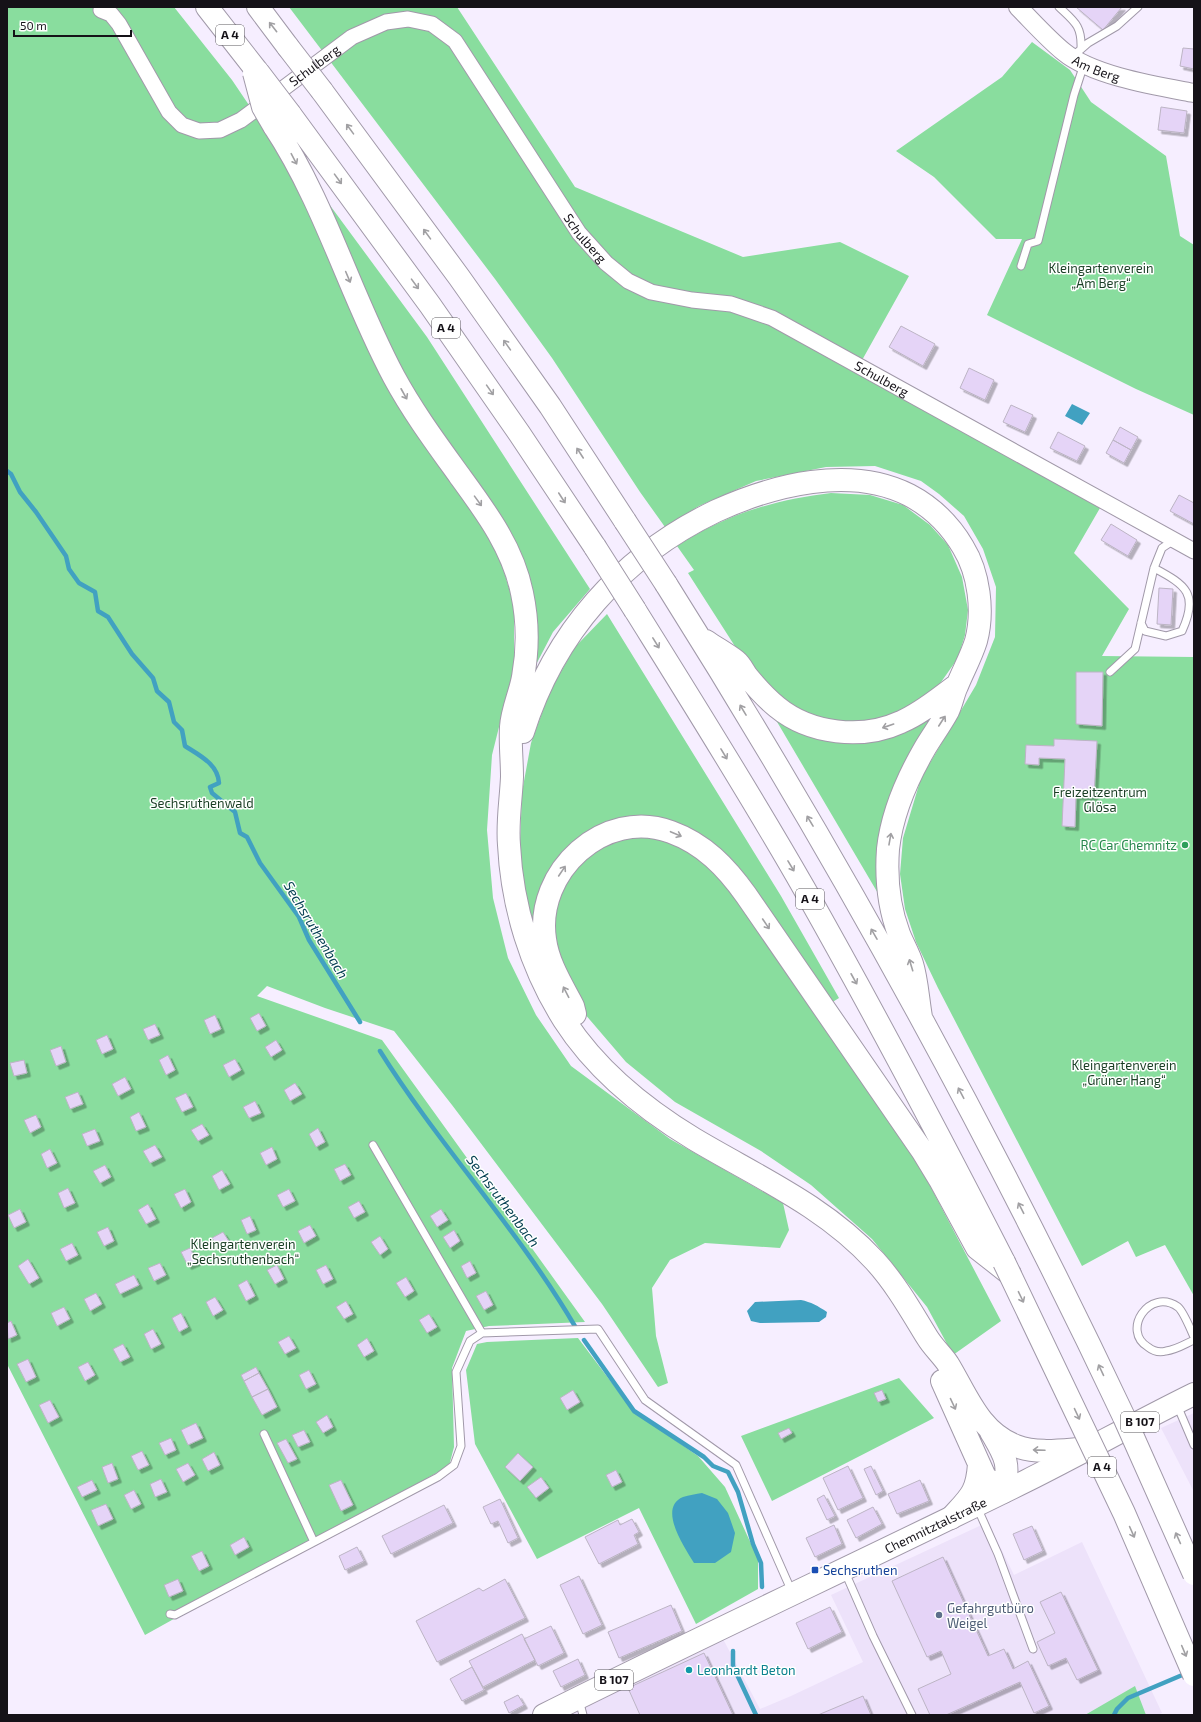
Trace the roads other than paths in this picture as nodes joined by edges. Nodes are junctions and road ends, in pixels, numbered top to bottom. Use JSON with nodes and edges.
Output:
{"nodes":[{"id":1,"x":207,"y":7,"type":"edge"},
{"id":2,"x":258,"y":7,"type":"edge"},
{"id":3,"x":1018,"y":7,"type":"edge"},
{"id":4,"x":1059,"y":7,"type":"edge"},
{"id":5,"x":1138,"y":7,"type":"edge"},
{"id":6,"x":101,"y":10,"type":"dead end"},
{"id":7,"x":1079,"y":56,"type":"junction"},
{"id":8,"x":1194,"y":93,"type":"edge"},
{"id":9,"x":282,"y":120,"type":"junction"},
{"id":10,"x":1021,"y":266,"type":"dead end"},
{"id":11,"x":1174,"y":540,"type":"junction"},
{"id":12,"x":1194,"y":551,"type":"edge"},
{"id":13,"x":1154,"y":568,"type":"junction"},
{"id":14,"x":1141,"y":623,"type":"junction"},
{"id":15,"x":700,"y":638,"type":"junction"},
{"id":16,"x":1110,"y":672,"type":"dead end"},
{"id":17,"x":957,"y":685,"type":"junction"},
{"id":18,"x":512,"y":782,"type":"junction"},
{"id":19,"x":921,"y":1017,"type":"junction"},
{"id":20,"x":580,"y":1043,"type":"junction"},
{"id":21,"x":373,"y":1145,"type":"dead end"},
{"id":22,"x":1004,"y":1267,"type":"junction"},
{"id":23,"x":482,"y":1333,"type":"junction"},
{"id":24,"x":1194,"y":1336,"type":"edge"},
{"id":25,"x":1194,"y":1340,"type":"edge"},
{"id":26,"x":930,"y":1341,"type":"junction"},
{"id":27,"x":1185,"y":1398,"type":"edge"},
{"id":28,"x":991,"y":1432,"type":"junction"},
{"id":29,"x":264,"y":1434,"type":"dead end"},
{"id":30,"x":1194,"y":1445,"type":"edge"},
{"id":31,"x":1092,"y":1448,"type":"junction"},
{"id":32,"x":979,"y":1464,"type":"junction"},
{"id":33,"x":1003,"y":1492,"type":"junction"},
{"id":34,"x":976,"y":1506,"type":"junction"},
{"id":35,"x":951,"y":1518,"type":"junction"},
{"id":36,"x":314,"y":1542,"type":"junction"},
{"id":37,"x":844,"y":1570,"type":"junction"},
{"id":38,"x":1194,"y":1574,"type":"edge"},
{"id":39,"x":793,"y":1592,"type":"junction"},
{"id":40,"x":170,"y":1614,"type":"dead end"},
{"id":41,"x":1033,"y":1649,"type":"dead end"},
{"id":42,"x":1194,"y":1675,"type":"edge"},
{"id":43,"x":581,"y":1707,"type":"edge"},
{"id":44,"x":544,"y":1715,"type":"edge"},
{"id":45,"x":912,"y":1715,"type":"edge"}],
"edges":[{"from":1,"to":9,"type":"main road","number":"A 4","bridge":true},
{"from":15,"to":2,"type":"main road","one_way":true,"bridge":true},
{"from":3,"to":7,"type":"street","name":"Am Berg"},
{"from":4,"to":7,"type":"lane"},
{"from":5,"to":7,"type":"lane"},
{"from":6,"to":11,"type":"street","name":"Schulberg"},
{"from":7,"to":8,"type":"street","name":"Am Berg"},
{"from":7,"to":10,"type":"lane"},
{"from":9,"to":18,"type":"main road","one_way":true},
{"from":9,"to":22,"type":"main road","number":"A 4","one_way":true,"bridge":true},
{"from":11,"to":12,"type":"street","name":"Schulberg"},
{"from":11,"to":13,"type":"lane"},
{"from":13,"to":14,"type":"lane"},
{"from":13,"to":14,"type":"lane"},
{"from":14,"to":16,"type":"lane"},
{"from":17,"to":15,"type":"main road","one_way":true},
{"from":19,"to":15,"type":"main road","one_way":true},
{"from":17,"to":18,"type":"main road"},
{"from":19,"to":17,"type":"main road","one_way":true},
{"from":18,"to":20,"type":"main road"},
{"from":38,"to":19,"type":"main road","one_way":true,"bridge":true},
{"from":20,"to":22,"type":"main road","one_way":true},
{"from":20,"to":26,"type":"main road"},
{"from":21,"to":23,"type":"lane"},
{"from":22,"to":42,"type":"main road","number":"A 4","one_way":true,"bridge":true},
{"from":23,"to":36,"type":"lane"},
{"from":23,"to":39,"type":"lane"},
{"from":24,"to":25,"type":"lane"},
{"from":26,"to":28,"type":"main road"},
{"from":26,"to":32,"type":"main road","one_way":true},
{"from":27,"to":30,"type":"lane"},
{"from":27,"to":31,"type":"main road","name":"Chemnitztalstraße","number":"B 107"},
{"from":31,"to":28,"type":"main road","one_way":true},
{"from":28,"to":33,"type":"main road"},
{"from":29,"to":36,"type":"lane"},
{"from":31,"to":33,"type":"main road","name":"Chemnitztalstraße","number":"B 107"},
{"from":32,"to":33,"type":"main road"},
{"from":32,"to":35,"type":"main road"},
{"from":33,"to":34,"type":"main road","name":"Chemnitztalstraße","number":"B 107"},
{"from":34,"to":35,"type":"main road","name":"Chemnitztalstraße","number":"B 107"},
{"from":34,"to":41,"type":"lane"},
{"from":35,"to":37,"type":"main road","name":"Chemnitztalstraße","number":"B 107"},
{"from":36,"to":40,"type":"lane"},
{"from":37,"to":39,"type":"main road","name":"Chemnitztalstraße","number":"B 107"},
{"from":37,"to":45,"type":"lane"},
{"from":39,"to":43,"type":"main road","name":"Chemnitztalstraße","number":"B 107"},
{"from":43,"to":44,"type":"main road","name":"Chemnitztalstraße","number":"B 107"}]}
